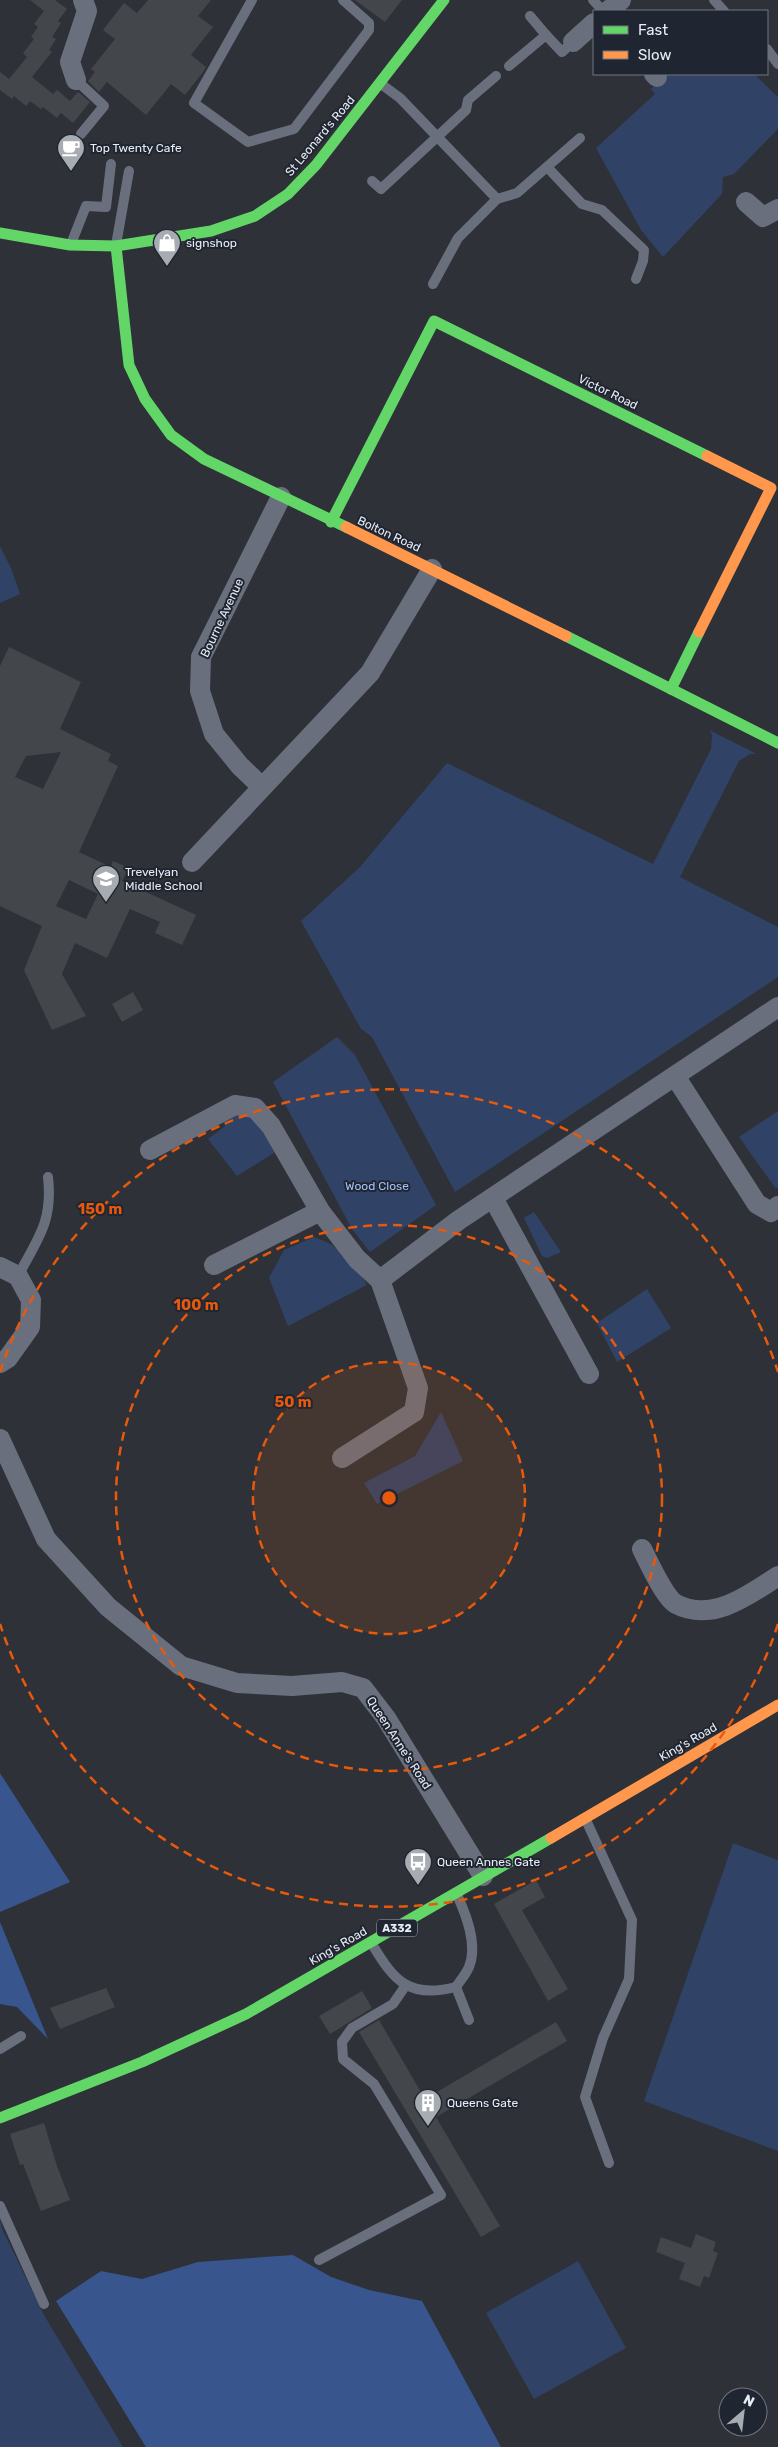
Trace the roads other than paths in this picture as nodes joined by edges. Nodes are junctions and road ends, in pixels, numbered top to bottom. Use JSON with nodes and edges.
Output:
{"nodes":[{"id":1,"x":83,"y":0,"type":"edge"},
{"id":2,"x":252,"y":0,"type":"edge"},
{"id":3,"x":343,"y":0,"type":"edge"},
{"id":4,"x":444,"y":0,"type":"edge"},
{"id":5,"x":593,"y":0,"type":"edge"},
{"id":6,"x":621,"y":0,"type":"edge"},
{"id":7,"x":714,"y":0,"type":"edge"},
{"id":8,"x":602,"y":10,"type":"edge"},
{"id":9,"x":609,"y":10,"type":"edge"},
{"id":10,"x":723,"y":10,"type":"edge"},
{"id":11,"x":530,"y":16,"type":"dead end"},
{"id":12,"x":593,"y":24,"type":"edge"},
{"id":13,"x":546,"y":35,"type":"junction"},
{"id":14,"x":573,"y":42,"type":"joint"},
{"id":15,"x":771,"y":49,"type":"edge"},
{"id":16,"x":778,"y":64,"type":"edge"},
{"id":17,"x":509,"y":66,"type":"dead end"},
{"id":18,"x":496,"y":76,"type":"dead end"},
{"id":19,"x":76,"y":80,"type":"joint"},
{"id":20,"x":381,"y":84,"type":"junction"},
{"id":21,"x":81,"y":134,"type":"dead end"},
{"id":22,"x":438,"y":136,"type":"junction"},
{"id":23,"x":580,"y":138,"type":"dead end"},
{"id":24,"x":111,"y":164,"type":"dead end"},
{"id":25,"x":548,"y":168,"type":"junction"},
{"id":26,"x":129,"y":171,"type":"dead end"},
{"id":27,"x":372,"y":181,"type":"dead end"},
{"id":28,"x":498,"y":199,"type":"junction"},
{"id":29,"x":746,"y":202,"type":"dead end"},
{"id":30,"x":778,"y":209,"type":"edge"},
{"id":31,"x":0,"y":233,"type":"edge"},
{"id":32,"x":70,"y":245,"type":"junction"},
{"id":33,"x":116,"y":246,"type":"junction"},
{"id":34,"x":636,"y":279,"type":"dead end"},
{"id":35,"x":433,"y":284,"type":"dead end"},
{"id":36,"x":281,"y":497,"type":"junction"},
{"id":37,"x":332,"y":522,"type":"junction"},
{"id":38,"x":432,"y":569,"type":"junction"},
{"id":39,"x":671,"y":689,"type":"junction"},
{"id":40,"x":778,"y":743,"type":"edge"},
{"id":41,"x":262,"y":787,"type":"junction"},
{"id":42,"x":192,"y":862,"type":"dead end"},
{"id":43,"x":778,"y":1007,"type":"edge"},
{"id":44,"x":675,"y":1076,"type":"junction"},
{"id":45,"x":150,"y":1150,"type":"dead end"},
{"id":46,"x":48,"y":1177,"type":"dead end"},
{"id":47,"x":493,"y":1198,"type":"junction"},
{"id":48,"x":778,"y":1206,"type":"edge"},
{"id":49,"x":320,"y":1211,"type":"junction"},
{"id":50,"x":214,"y":1265,"type":"dead end"},
{"id":51,"x":0,"y":1267,"type":"edge"},
{"id":52,"x":18,"y":1276,"type":"junction"},
{"id":53,"x":380,"y":1280,"type":"junction"},
{"id":54,"x":0,"y":1364,"type":"edge"},
{"id":55,"x":589,"y":1374,"type":"dead end"},
{"id":56,"x":0,"y":1439,"type":"edge"},
{"id":57,"x":342,"y":1458,"type":"dead end"},
{"id":58,"x":642,"y":1549,"type":"dead end"},
{"id":59,"x":778,"y":1576,"type":"edge"},
{"id":60,"x":778,"y":1705,"type":"edge"},
{"id":61,"x":584,"y":1817,"type":"junction"},
{"id":62,"x":483,"y":1876,"type":"junction"},
{"id":63,"x":456,"y":1893,"type":"junction"},
{"id":64,"x":371,"y":1943,"type":"junction"},
{"id":65,"x":406,"y":1985,"type":"junction"},
{"id":66,"x":456,"y":1987,"type":"junction"},
{"id":67,"x":469,"y":2020,"type":"dead end"},
{"id":68,"x":21,"y":2036,"type":"dead end"},
{"id":69,"x":0,"y":2049,"type":"edge"},
{"id":70,"x":0,"y":2118,"type":"edge"},
{"id":71,"x":609,"y":2163,"type":"dead end"},
{"id":72,"x":0,"y":2206,"type":"edge"},
{"id":73,"x":319,"y":2260,"type":"dead end"},
{"id":74,"x":44,"y":2304,"type":"dead end"}],
"edges":[{"from":1,"to":19,"type":"street"},
{"from":2,"to":3,"type":"lane"},
{"from":4,"to":20,"type":"street","name":"St Leonard's Road"},
{"from":5,"to":8,"type":"lane"},
{"from":6,"to":9,"type":"street"},
{"from":7,"to":10,"type":"lane"},
{"from":11,"to":13,"type":"lane"},
{"from":12,"to":14,"type":"street"},
{"from":13,"to":14,"type":"lane"},
{"from":13,"to":17,"type":"lane"},
{"from":15,"to":16,"type":"lane"},
{"from":18,"to":22,"type":"lane"},
{"from":19,"to":21,"type":"lane"},
{"from":20,"to":22,"type":"lane"},
{"from":20,"to":33,"type":"street","name":"St Leonard's Road"},
{"from":22,"to":27,"type":"lane"},
{"from":22,"to":28,"type":"lane"},
{"from":23,"to":25,"type":"lane"},
{"from":24,"to":32,"type":"lane"},
{"from":25,"to":28,"type":"lane"},
{"from":25,"to":34,"type":"lane"},
{"from":26,"to":33,"type":"lane"},
{"from":28,"to":35,"type":"lane"},
{"from":29,"to":30,"type":"street"},
{"from":31,"to":32,"type":"street","name":"St Leonard's Road"},
{"from":32,"to":33,"type":"street","name":"St Leonard's Road"},
{"from":33,"to":36,"type":"street","name":"Bolton Road"},
{"from":36,"to":37,"type":"street","name":"Bolton Road"},
{"from":36,"to":41,"type":"street","name":"Bourne Avenue"},
{"from":37,"to":38,"type":"street","name":"Bolton Road"},
{"from":37,"to":39,"type":"street","name":"Victor Road"},
{"from":38,"to":39,"type":"street","name":"Bolton Road"},
{"from":38,"to":41,"type":"street"},
{"from":39,"to":40,"type":"street","name":"Bolton Road"},
{"from":41,"to":42,"type":"street"},
{"from":43,"to":44,"type":"street"},
{"from":44,"to":47,"type":"street"},
{"from":44,"to":48,"type":"street"},
{"from":45,"to":49,"type":"street"},
{"from":46,"to":52,"type":"lane"},
{"from":47,"to":53,"type":"street"},
{"from":47,"to":55,"type":"street"},
{"from":49,"to":50,"type":"street"},
{"from":49,"to":53,"type":"street"},
{"from":51,"to":52,"type":"street"},
{"from":52,"to":54,"type":"street"},
{"from":53,"to":57,"type":"street"},
{"from":56,"to":62,"type":"street","name":"Queen Anne's Road"},
{"from":58,"to":59,"type":"street"},
{"from":60,"to":61,"type":"street","name":"King's Road","number":"A332"},
{"from":61,"to":62,"type":"street","name":"King's Road","number":"A332"},
{"from":61,"to":71,"type":"lane"},
{"from":62,"to":63,"type":"street","name":"King's Road","number":"A332"},
{"from":63,"to":64,"type":"street","name":"King's Road","number":"A332"},
{"from":63,"to":66,"type":"lane"},
{"from":64,"to":65,"type":"lane"},
{"from":64,"to":70,"type":"street","name":"King's Road","number":"A332"},
{"from":65,"to":66,"type":"lane"},
{"from":65,"to":73,"type":"lane"},
{"from":66,"to":67,"type":"lane"},
{"from":68,"to":69,"type":"lane"},
{"from":72,"to":74,"type":"lane"}]}
